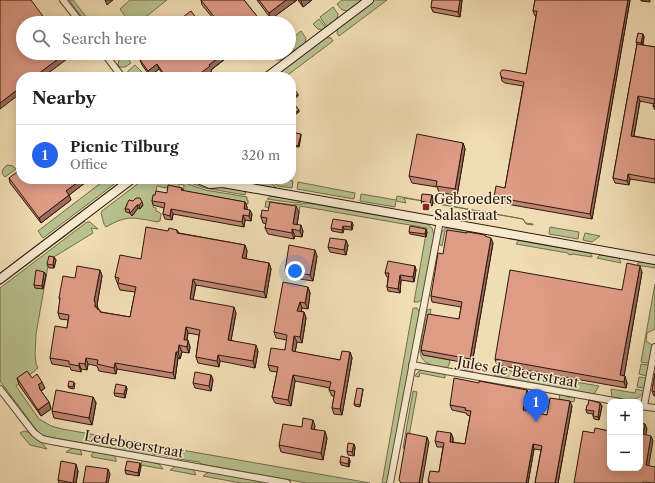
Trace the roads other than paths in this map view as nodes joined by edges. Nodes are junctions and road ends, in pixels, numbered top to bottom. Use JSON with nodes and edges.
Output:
{"nodes":[{"id":1,"x":63,"y":0,"type":"edge"},
{"id":2,"x":369,"y":0,"type":"edge"},
{"id":3,"x":76,"y":16,"type":"edge"},
{"id":4,"x":296,"y":55,"type":"edge"},
{"id":5,"x":109,"y":60,"type":"edge"},
{"id":6,"x":290,"y":60,"type":"edge"},
{"id":7,"x":118,"y":72,"type":"edge"},
{"id":8,"x":274,"y":72,"type":"edge"},
{"id":9,"x":125,"y":184,"type":"edge"},
{"id":10,"x":236,"y":184,"type":"edge"},
{"id":11,"x":440,"y":221,"type":"junction"},
{"id":12,"x":655,"y":260,"type":"edge"},
{"id":13,"x":0,"y":279,"type":"edge"},
{"id":14,"x":655,"y":347,"type":"edge"},
{"id":15,"x":412,"y":365,"type":"junction"},
{"id":16,"x":0,"y":389,"type":"edge"},
{"id":17,"x":607,"y":400,"type":"edge"},
{"id":18,"x":643,"y":401,"type":"edge"},
{"id":19,"x":643,"y":406,"type":"edge"},
{"id":20,"x":655,"y":408,"type":"edge"},
{"id":21,"x":287,"y":483,"type":"edge"},
{"id":22,"x":390,"y":483,"type":"edge"}],
"edges":[{"from":1,"to":3,"type":"street"},
{"from":2,"to":4,"type":"street"},
{"from":5,"to":7,"type":"street"},
{"from":6,"to":8,"type":"street"},
{"from":9,"to":13,"type":"street"},
{"from":10,"to":11,"type":"street"},
{"from":11,"to":12,"type":"street"},
{"from":11,"to":15,"type":"street"},
{"from":14,"to":18,"type":"street"},
{"from":15,"to":17,"type":"street","name":"Jules de Beerstraat"},
{"from":15,"to":22,"type":"street"},
{"from":16,"to":21,"type":"street","name":"Ledeboerstraat"},
{"from":19,"to":20,"type":"street"}]}
